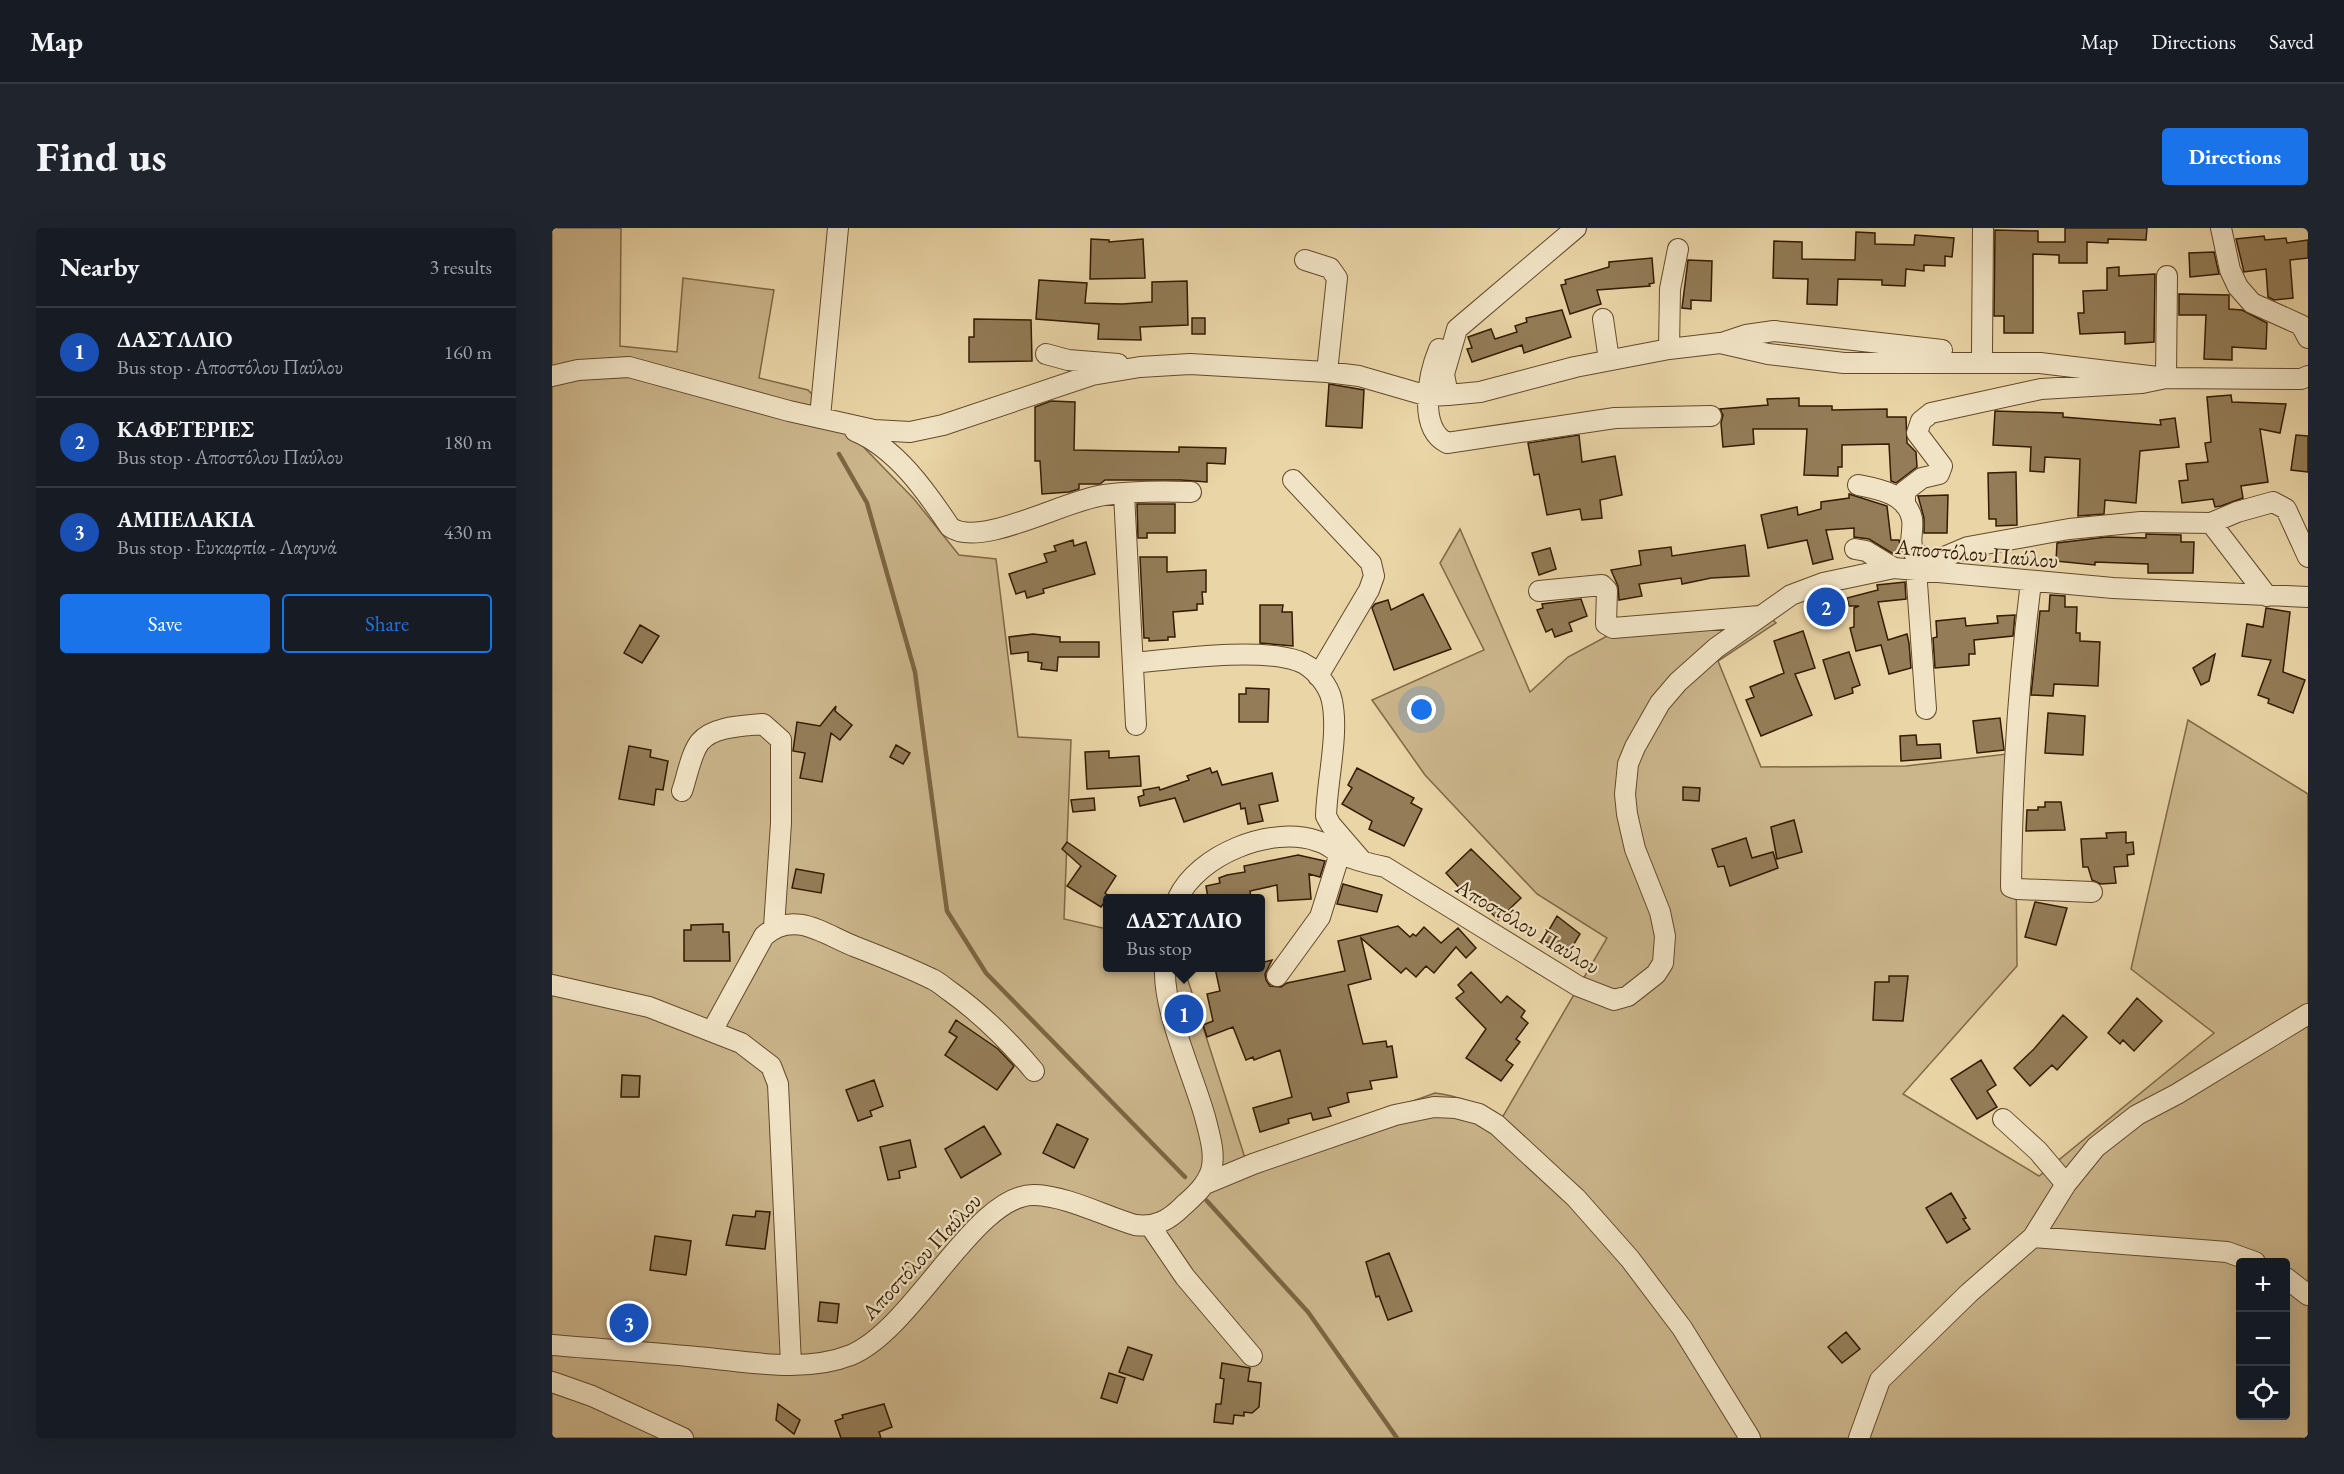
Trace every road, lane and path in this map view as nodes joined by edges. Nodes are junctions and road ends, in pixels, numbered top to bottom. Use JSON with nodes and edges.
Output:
{"nodes":[{"id":1,"x":838,"y":228,"type":"edge"},
{"id":2,"x":1576,"y":228,"type":"edge"},
{"id":3,"x":1983,"y":228,"type":"edge"},
{"id":4,"x":2221,"y":228,"type":"edge"},
{"id":5,"x":1678,"y":249,"type":"dead end"},
{"id":6,"x":1305,"y":260,"type":"dead end"},
{"id":7,"x":2167,"y":276,"type":"dead end"},
{"id":8,"x":1603,"y":319,"type":"dead end"},
{"id":9,"x":1457,"y":329,"type":"junction"},
{"id":10,"x":2308,"y":338,"type":"edge"},
{"id":11,"x":1720,"y":344,"type":"junction"},
{"id":12,"x":1669,"y":349,"type":"junction"},
{"id":13,"x":1982,"y":352,"type":"junction"},
{"id":14,"x":1046,"y":354,"type":"dead end"},
{"id":15,"x":1609,"y":360,"type":"junction"},
{"id":16,"x":2008,"y":362,"type":"junction"},
{"id":17,"x":1140,"y":367,"type":"junction"},
{"id":18,"x":1327,"y":372,"type":"junction"},
{"id":19,"x":552,"y":376,"type":"edge"},
{"id":20,"x":2308,"y":376,"type":"edge"},
{"id":21,"x":2166,"y":378,"type":"junction"},
{"id":22,"x":1448,"y":394,"type":"junction"},
{"id":23,"x":1428,"y":396,"type":"junction"},
{"id":24,"x":1711,"y":416,"type":"dead end"},
{"id":25,"x":827,"y":419,"type":"junction"},
{"id":26,"x":1293,"y":480,"type":"dead end"},
{"id":27,"x":1858,"y":485,"type":"dead end"},
{"id":28,"x":1191,"y":492,"type":"dead end"},
{"id":29,"x":1124,"y":494,"type":"junction"},
{"id":30,"x":1905,"y":505,"type":"junction"},
{"id":31,"x":2211,"y":523,"type":"junction"},
{"id":32,"x":1855,"y":549,"type":"dead end"},
{"id":33,"x":2308,"y":556,"type":"edge"},
{"id":34,"x":1894,"y":568,"type":"junction"},
{"id":35,"x":1932,"y":569,"type":"junction"},
{"id":36,"x":2031,"y":582,"type":"junction"},
{"id":37,"x":1539,"y":591,"type":"dead end"},
{"id":38,"x":2266,"y":596,"type":"junction"},
{"id":39,"x":2308,"y":597,"type":"edge"},
{"id":40,"x":1760,"y":616,"type":"junction"},
{"id":41,"x":1133,"y":663,"type":"junction"},
{"id":42,"x":1318,"y":675,"type":"junction"},
{"id":43,"x":1926,"y":709,"type":"dead end"},
{"id":44,"x":1136,"y":725,"type":"dead end"},
{"id":45,"x":682,"y":791,"type":"dead end"},
{"id":46,"x":1340,"y":853,"type":"junction"},
{"id":47,"x":1364,"y":863,"type":"junction"},
{"id":48,"x":2092,"y":892,"type":"dead end"},
{"id":49,"x":1180,"y":894,"type":"edge"},
{"id":50,"x":774,"y":927,"type":"junction"},
{"id":51,"x":1166,"y":972,"type":"edge"},
{"id":52,"x":1277,"y":976,"type":"dead end"},
{"id":53,"x":552,"y":985,"type":"edge"},
{"id":54,"x":2308,"y":1014,"type":"edge"},
{"id":55,"x":712,"y":1031,"type":"junction"},
{"id":56,"x":1034,"y":1071,"type":"dead end"},
{"id":57,"x":2003,"y":1119,"type":"dead end"},
{"id":58,"x":1205,"y":1184,"type":"junction"},
{"id":59,"x":2066,"y":1184,"type":"junction"},
{"id":60,"x":1151,"y":1227,"type":"junction"},
{"id":61,"x":2033,"y":1237,"type":"junction"},
{"id":62,"x":2242,"y":1258,"type":"edge"},
{"id":63,"x":2290,"y":1281,"type":"edge"},
{"id":64,"x":2308,"y":1295,"type":"edge"},
{"id":65,"x":552,"y":1346,"type":"edge"},
{"id":66,"x":1252,"y":1356,"type":"dead end"},
{"id":67,"x":791,"y":1364,"type":"junction"},
{"id":68,"x":552,"y":1382,"type":"edge"},
{"id":69,"x":683,"y":1438,"type":"edge"},
{"id":70,"x":1750,"y":1438,"type":"edge"},
{"id":71,"x":1859,"y":1438,"type":"edge"}],
"edges":[{"from":1,"to":25,"type":"street"},
{"from":2,"to":9,"type":"street"},
{"from":3,"to":13,"type":"street"},
{"from":4,"to":10,"type":"street"},
{"from":5,"to":12,"type":"street"},
{"from":6,"to":18,"type":"street"},
{"from":7,"to":21,"type":"street"},
{"from":8,"to":15,"type":"street"},
{"from":9,"to":22,"type":"street"},
{"from":9,"to":23,"type":"street"},
{"from":11,"to":12,"type":"street"},
{"from":11,"to":13,"type":"street"},
{"from":11,"to":16,"type":"street"},
{"from":12,"to":15,"type":"street"},
{"from":13,"to":16,"type":"street"},
{"from":14,"to":17,"type":"street"},
{"from":15,"to":22,"type":"street"},
{"from":16,"to":21,"type":"street"},
{"from":17,"to":18,"type":"street"},
{"from":17,"to":25,"type":"street"},
{"from":18,"to":23,"type":"street"},
{"from":19,"to":25,"type":"street"},
{"from":20,"to":21,"type":"street"},
{"from":21,"to":30,"type":"street"},
{"from":22,"to":23,"type":"street"},
{"from":23,"to":24,"type":"street"},
{"from":25,"to":29,"type":"street"},
{"from":26,"to":42,"type":"street"},
{"from":27,"to":30,"type":"street"},
{"from":28,"to":29,"type":"street"},
{"from":29,"to":41,"type":"street"},
{"from":30,"to":35,"type":"street"},
{"from":31,"to":33,"type":"street"},
{"from":31,"to":35,"type":"street"},
{"from":31,"to":38,"type":"street"},
{"from":32,"to":34,"type":"street"},
{"from":34,"to":35,"type":"street","name":"Αποστόλου Παύλου"},
{"from":34,"to":40,"type":"street","name":"Αποστόλου Παύλου"},
{"from":35,"to":36,"type":"street","name":"Αποστόλου Παύλου"},
{"from":35,"to":43,"type":"street"},
{"from":36,"to":38,"type":"street","name":"Αποστόλου Παύλου"},
{"from":36,"to":48,"type":"street"},
{"from":37,"to":40,"type":"street"},
{"from":38,"to":39,"type":"street","name":"Αποστόλου Παύλου"},
{"from":40,"to":47,"type":"street","name":"Αποστόλου Παύλου"},
{"from":41,"to":42,"type":"street"},
{"from":41,"to":44,"type":"street"},
{"from":42,"to":47,"type":"street"},
{"from":45,"to":50,"type":"street"},
{"from":46,"to":47,"type":"street","name":"Αποστόλου Παύλου"},
{"from":46,"to":49,"type":"street","name":"Αποστόλου Παύλου"},
{"from":46,"to":52,"type":"street"},
{"from":50,"to":55,"type":"street"},
{"from":50,"to":56,"type":"street"},
{"from":51,"to":58,"type":"street"},
{"from":53,"to":55,"type":"street"},
{"from":54,"to":59,"type":"street"},
{"from":55,"to":67,"type":"street"},
{"from":57,"to":59,"type":"street"},
{"from":58,"to":60,"type":"street"},
{"from":58,"to":70,"type":"street"},
{"from":59,"to":61,"type":"street"},
{"from":60,"to":66,"type":"street"},
{"from":60,"to":67,"type":"street","name":"Αποστόλου Παύλου"},
{"from":61,"to":62,"type":"street"},
{"from":61,"to":71,"type":"street"},
{"from":63,"to":64,"type":"street"},
{"from":65,"to":67,"type":"street","name":"Αποστόλου Παύλου"},
{"from":68,"to":69,"type":"street"}]}
